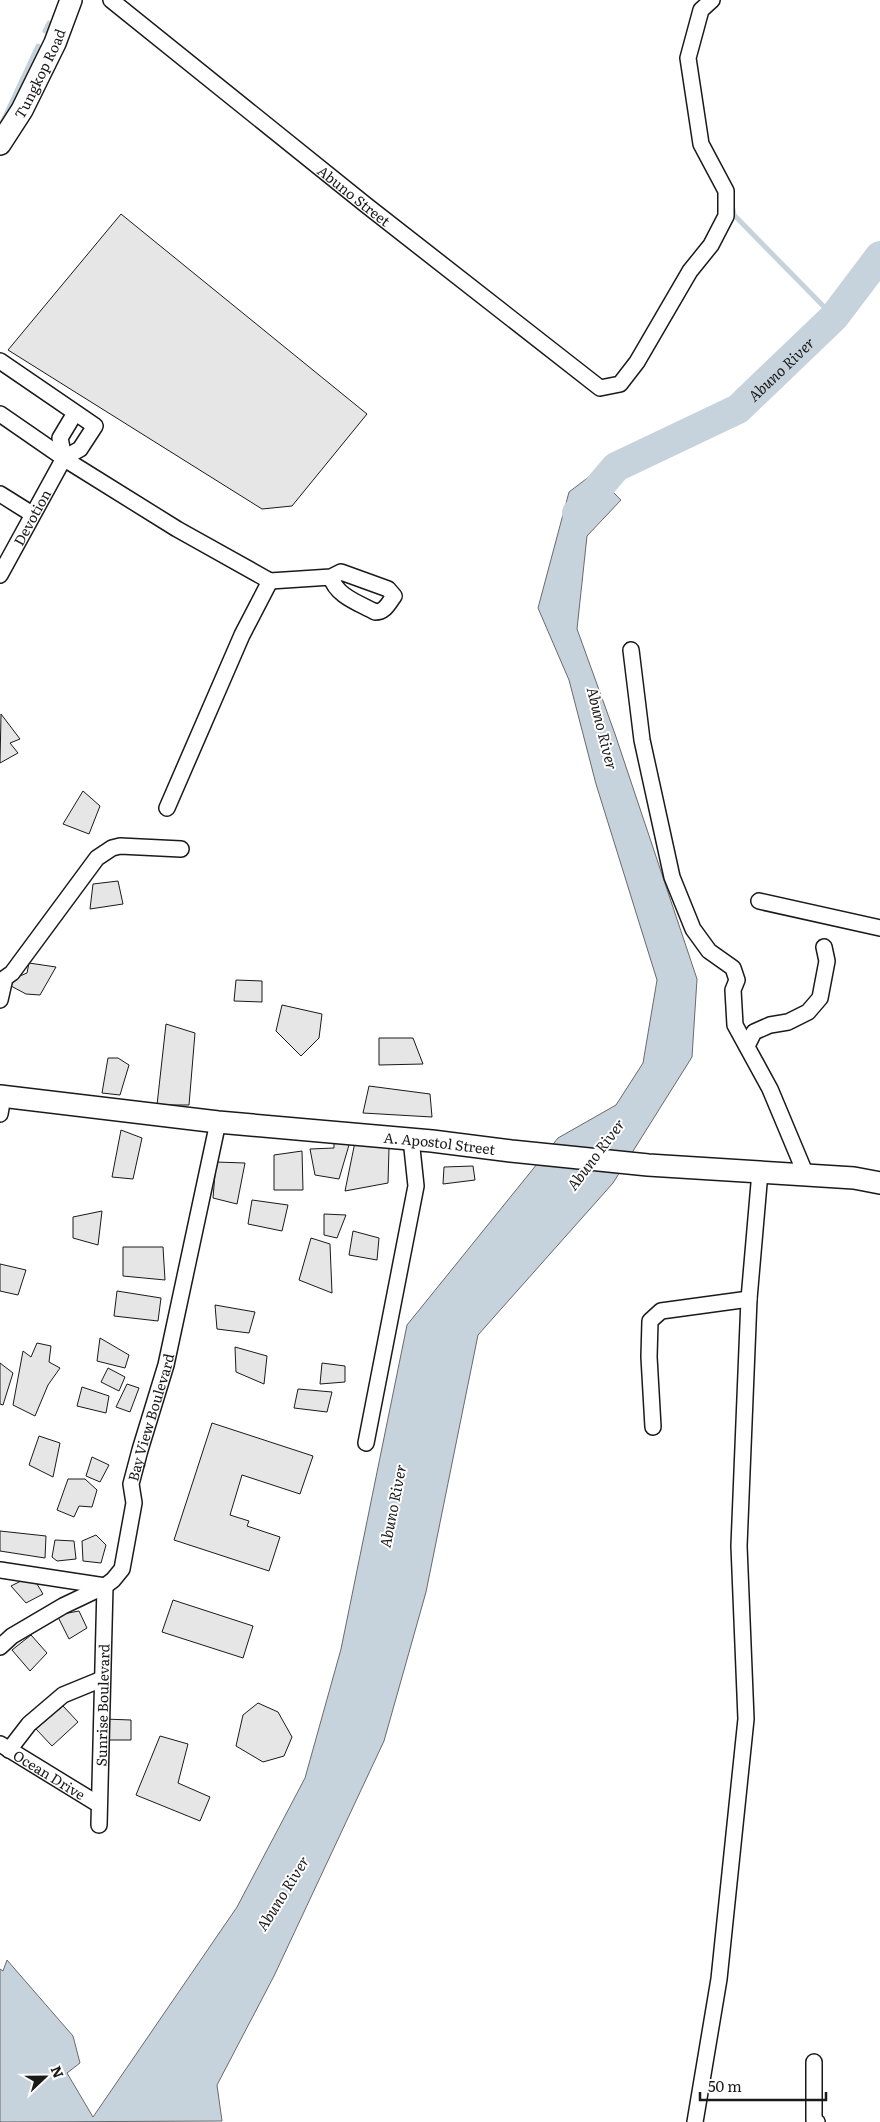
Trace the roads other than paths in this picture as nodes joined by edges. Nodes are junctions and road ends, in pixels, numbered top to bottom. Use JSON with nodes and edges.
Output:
{"nodes":[{"id":1,"x":71,"y":0,"type":"edge"},
{"id":2,"x":111,"y":0,"type":"edge"},
{"id":3,"x":712,"y":0,"type":"edge"},
{"id":4,"x":0,"y":144,"type":"edge"},
{"id":5,"x":0,"y":361,"type":"edge"},
{"id":6,"x":75,"y":413,"type":"junction"},
{"id":7,"x":0,"y":414,"type":"edge"},
{"id":8,"x":64,"y":458,"type":"junction"},
{"id":9,"x":0,"y":494,"type":"edge"},
{"id":10,"x":32,"y":514,"type":"junction"},
{"id":11,"x":0,"y":575,"type":"edge"},
{"id":12,"x":331,"y":577,"type":"dead end"},
{"id":13,"x":270,"y":581,"type":"junction"},
{"id":14,"x":631,"y":650,"type":"dead end"},
{"id":15,"x":167,"y":808,"type":"dead end"},
{"id":16,"x":181,"y":849,"type":"dead end"},
{"id":17,"x":759,"y":901,"type":"dead end"},
{"id":18,"x":880,"y":928,"type":"edge"},
{"id":19,"x":824,"y":947,"type":"dead end"},
{"id":20,"x":0,"y":1000,"type":"edge"},
{"id":21,"x":748,"y":1046,"type":"junction"},
{"id":22,"x":1,"y":1102,"type":"edge"},
{"id":23,"x":218,"y":1122,"type":"junction"},
{"id":24,"x":412,"y":1139,"type":"junction"},
{"id":25,"x":760,"y":1172,"type":"junction"},
{"id":26,"x":806,"y":1175,"type":"junction"},
{"id":27,"x":880,"y":1183,"type":"edge"},
{"id":28,"x":749,"y":1299,"type":"junction"},
{"id":29,"x":653,"y":1427,"type":"dead end"},
{"id":30,"x":366,"y":1443,"type":"dead end"},
{"id":31,"x":0,"y":1570,"type":"edge"},
{"id":32,"x":47,"y":1577,"type":"junction"},
{"id":33,"x":105,"y":1586,"type":"junction"},
{"id":34,"x":63,"y":1606,"type":"junction"},
{"id":35,"x":0,"y":1647,"type":"edge"},
{"id":36,"x":102,"y":1679,"type":"junction"},
{"id":37,"x":5,"y":1747,"type":"edge"},
{"id":38,"x":98,"y":1804,"type":"junction"},
{"id":39,"x":99,"y":1825,"type":"dead end"},
{"id":40,"x":814,"y":2062,"type":"dead end"},
{"id":41,"x":694,"y":2122,"type":"edge"},
{"id":42,"x":817,"y":2122,"type":"edge"}],
"edges":[{"from":1,"to":4,"type":"street","name":"Tungkop Road"},
{"from":2,"to":3,"type":"street","name":"Abuno Street"},
{"from":5,"to":6,"type":"street"},
{"from":6,"to":8,"type":"street"},
{"from":6,"to":8,"type":"street","name":"Devotion"},
{"from":7,"to":8,"type":"street"},
{"from":8,"to":10,"type":"street","name":"Devotion"},
{"from":8,"to":13,"type":"street"},
{"from":9,"to":10,"type":"street"},
{"from":10,"to":11,"type":"street","name":"Devotion"},
{"from":12,"to":13,"type":"street"},
{"from":13,"to":15,"type":"street"},
{"from":14,"to":21,"type":"street"},
{"from":16,"to":20,"type":"street"},
{"from":17,"to":18,"type":"street"},
{"from":19,"to":21,"type":"street"},
{"from":21,"to":26,"type":"street"},
{"from":22,"to":23,"type":"street","name":"A. Apostol Street"},
{"from":23,"to":24,"type":"street","name":"A. Apostol Street"},
{"from":23,"to":33,"type":"street","name":"Bay View Boulevard"},
{"from":24,"to":25,"type":"street","name":"A. Apostol Street"},
{"from":24,"to":30,"type":"street"},
{"from":25,"to":26,"type":"street","name":"A. Apostol Street"},
{"from":25,"to":28,"type":"street"},
{"from":26,"to":27,"type":"street","name":"A. Apostol Street"},
{"from":28,"to":29,"type":"street"},
{"from":28,"to":41,"type":"street"},
{"from":31,"to":32,"type":"street"},
{"from":32,"to":33,"type":"street"},
{"from":32,"to":34,"type":"street"},
{"from":33,"to":34,"type":"street","name":"Bay View Boulevard"},
{"from":33,"to":36,"type":"street","name":"Sunrise Boulevard"},
{"from":34,"to":35,"type":"street","name":"Bay View Boulevard"},
{"from":36,"to":37,"type":"street"},
{"from":36,"to":38,"type":"street","name":"Sunrise Boulevard"},
{"from":37,"to":38,"type":"street","name":"Ocean Drive"},
{"from":38,"to":39,"type":"street","name":"Sunrise Boulevard"},
{"from":40,"to":42,"type":"street"}]}
